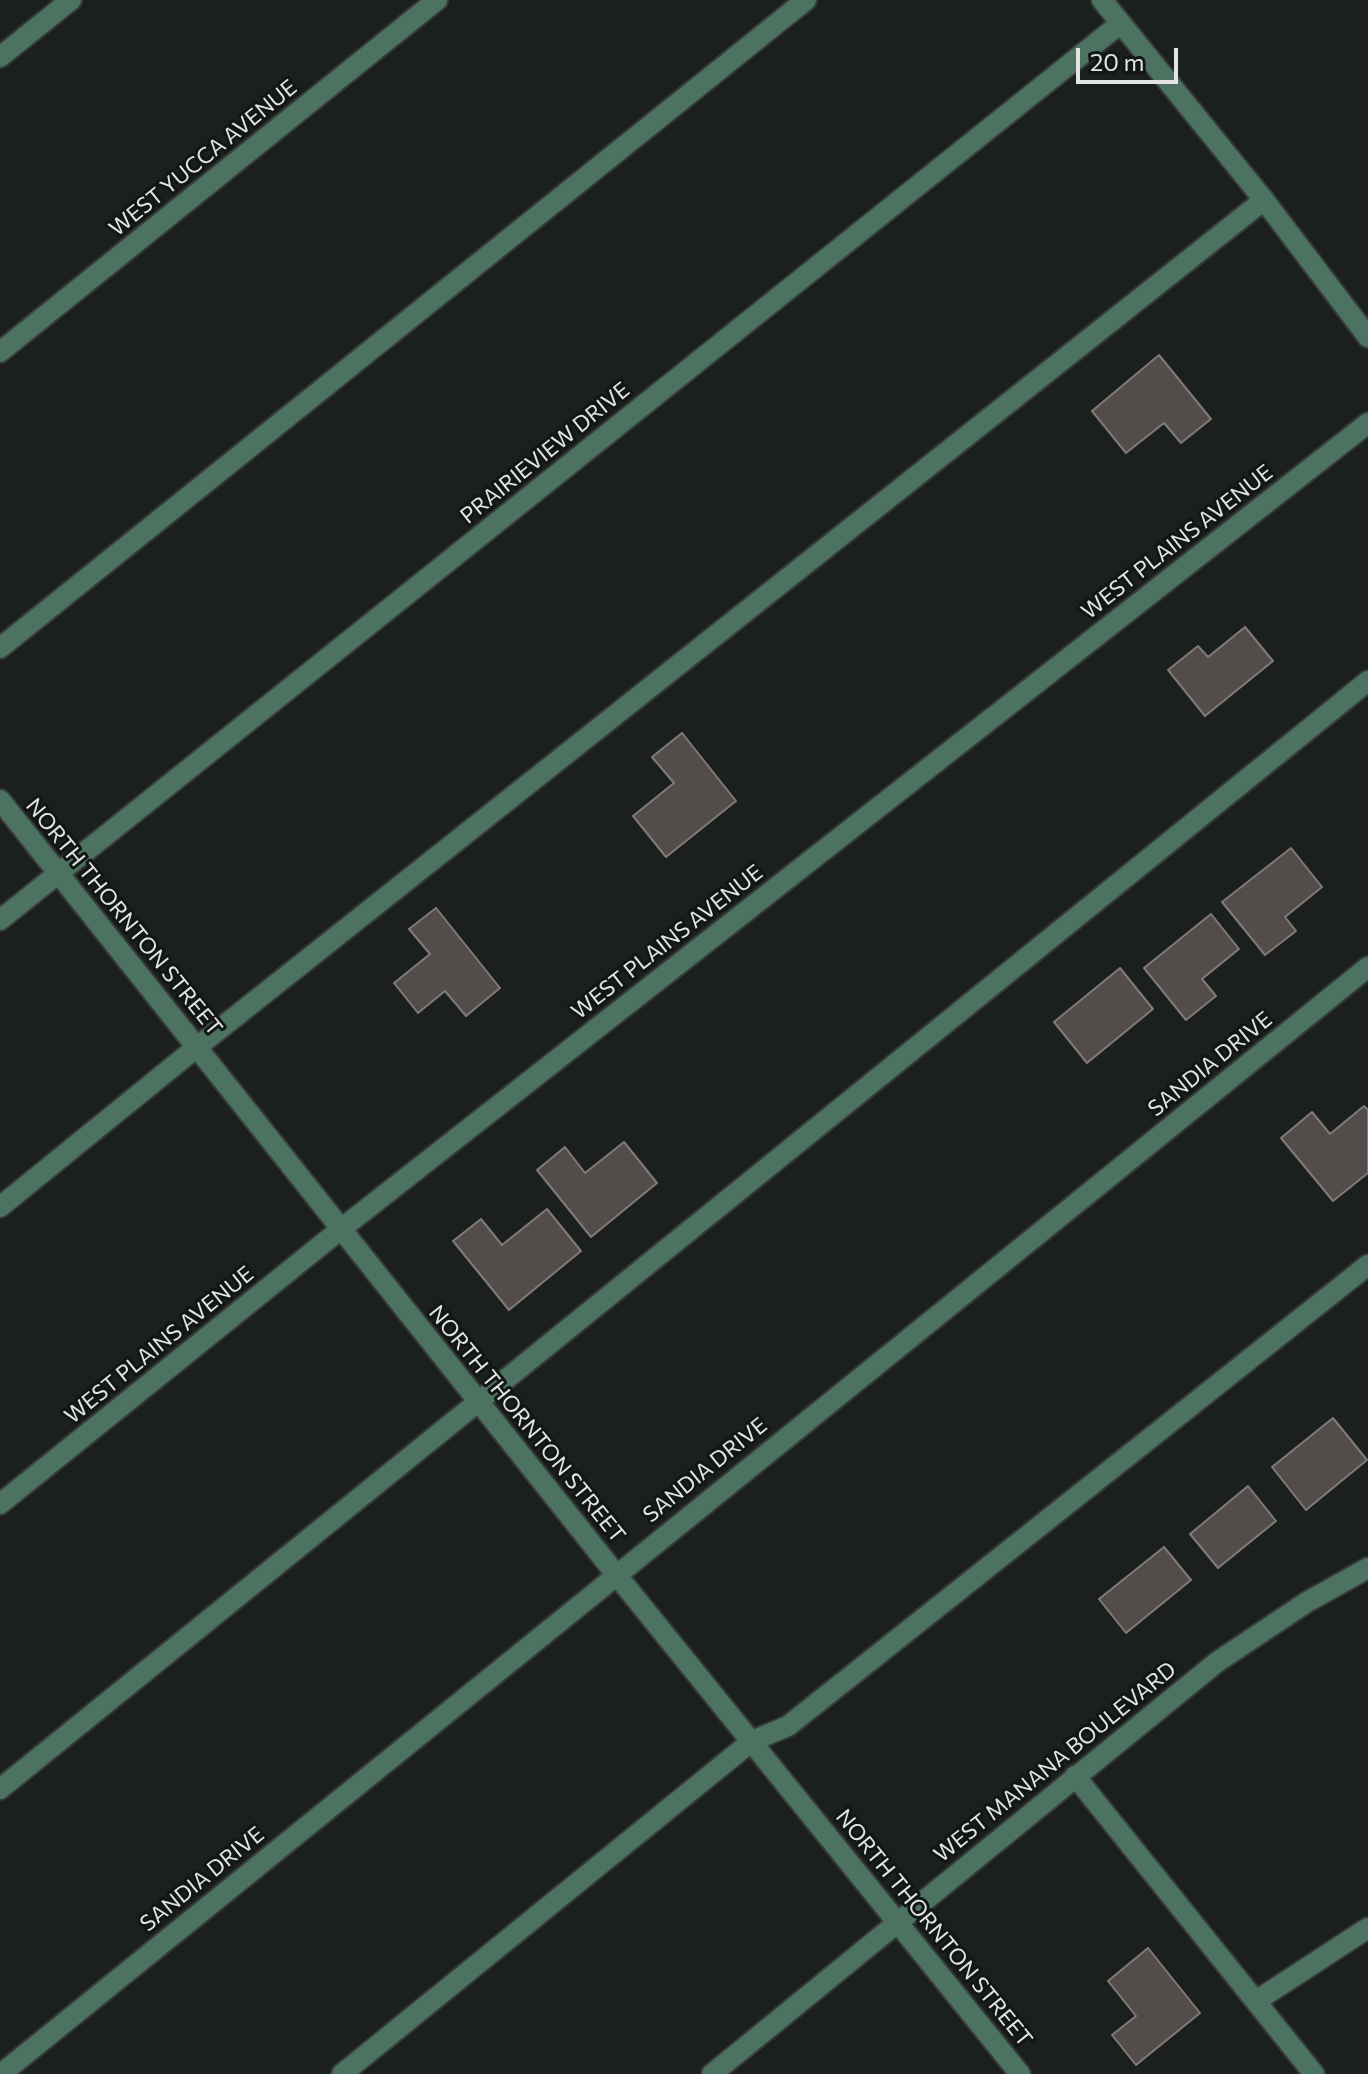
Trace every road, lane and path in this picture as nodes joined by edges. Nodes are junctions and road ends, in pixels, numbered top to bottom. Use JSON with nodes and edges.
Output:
{"nodes":[{"id":1,"x":71,"y":0,"type":"edge"},
{"id":2,"x":437,"y":0,"type":"edge"},
{"id":3,"x":806,"y":0,"type":"edge"},
{"id":4,"x":1102,"y":0,"type":"edge"},
{"id":5,"x":1121,"y":23,"type":"junction"},
{"id":6,"x":0,"y":57,"type":"edge"},
{"id":7,"x":1264,"y":200,"type":"junction"},
{"id":8,"x":1368,"y":337,"type":"edge"},
{"id":9,"x":0,"y":352,"type":"edge"},
{"id":10,"x":1368,"y":423,"type":"edge"},
{"id":11,"x":0,"y":648,"type":"edge"},
{"id":12,"x":1368,"y":681,"type":"edge"},
{"id":13,"x":0,"y":800,"type":"edge"},
{"id":14,"x":58,"y":873,"type":"junction"},
{"id":15,"x":0,"y":920,"type":"edge"},
{"id":16,"x":1368,"y":967,"type":"edge"},
{"id":17,"x":197,"y":1047,"type":"junction"},
{"id":18,"x":0,"y":1207,"type":"edge"},
{"id":19,"x":341,"y":1229,"type":"junction"},
{"id":20,"x":1368,"y":1265,"type":"edge"},
{"id":21,"x":477,"y":1399,"type":"junction"},
{"id":22,"x":0,"y":1504,"type":"edge"},
{"id":23,"x":1368,"y":1568,"type":"edge"},
{"id":24,"x":615,"y":1573,"type":"junction"},
{"id":25,"x":752,"y":1741,"type":"junction"},
{"id":26,"x":1075,"y":1776,"type":"junction"},
{"id":27,"x":0,"y":1789,"type":"edge"},
{"id":28,"x":897,"y":1920,"type":"junction"},
{"id":29,"x":1368,"y":1928,"type":"edge"},
{"id":30,"x":1256,"y":2001,"type":"junction"},
{"id":31,"x":1,"y":2074,"type":"edge"},
{"id":32,"x":342,"y":2074,"type":"edge"},
{"id":33,"x":712,"y":2074,"type":"edge"},
{"id":34,"x":1020,"y":2074,"type":"edge"},
{"id":35,"x":1314,"y":2074,"type":"edge"}],
"edges":[{"from":1,"to":6,"type":"street"},
{"from":2,"to":9,"type":"street","name":"WEST YUCCA AVENUE"},
{"from":3,"to":11,"type":"street"},
{"from":4,"to":5,"type":"street"},
{"from":5,"to":7,"type":"street"},
{"from":5,"to":14,"type":"street","name":"PRAIRIEVIEW DRIVE"},
{"from":7,"to":8,"type":"street"},
{"from":7,"to":17,"type":"street"},
{"from":10,"to":19,"type":"street","name":"WEST PLAINS AVENUE"},
{"from":12,"to":21,"type":"street"},
{"from":13,"to":14,"type":"street","name":"NORTH THORNTON STREET"},
{"from":14,"to":15,"type":"street","name":"PRAIRIEVIEW DRIVE"},
{"from":14,"to":17,"type":"street","name":"NORTH THORNTON STREET"},
{"from":16,"to":24,"type":"street","name":"SANDIA DRIVE"},
{"from":17,"to":18,"type":"street"},
{"from":17,"to":19,"type":"street","name":"NORTH THORNTON STREET"},
{"from":19,"to":21,"type":"street","name":"NORTH THORNTON STREET"},
{"from":19,"to":22,"type":"street","name":"WEST PLAINS AVENUE"},
{"from":20,"to":25,"type":"street"},
{"from":21,"to":24,"type":"street","name":"NORTH THORNTON STREET"},
{"from":21,"to":27,"type":"street"},
{"from":23,"to":26,"type":"street","name":"WEST MANANA BOULEVARD"},
{"from":24,"to":25,"type":"street","name":"NORTH THORNTON STREET"},
{"from":24,"to":31,"type":"street","name":"SANDIA DRIVE"},
{"from":25,"to":28,"type":"street","name":"NORTH THORNTON STREET"},
{"from":25,"to":32,"type":"street"},
{"from":26,"to":28,"type":"street","name":"WEST MANANA BOULEVARD"},
{"from":26,"to":30,"type":"street"},
{"from":28,"to":33,"type":"street","name":"WEST MANANA BOULEVARD"},
{"from":28,"to":34,"type":"street","name":"NORTH THORNTON STREET"},
{"from":29,"to":30,"type":"street"},
{"from":30,"to":35,"type":"street"}]}
